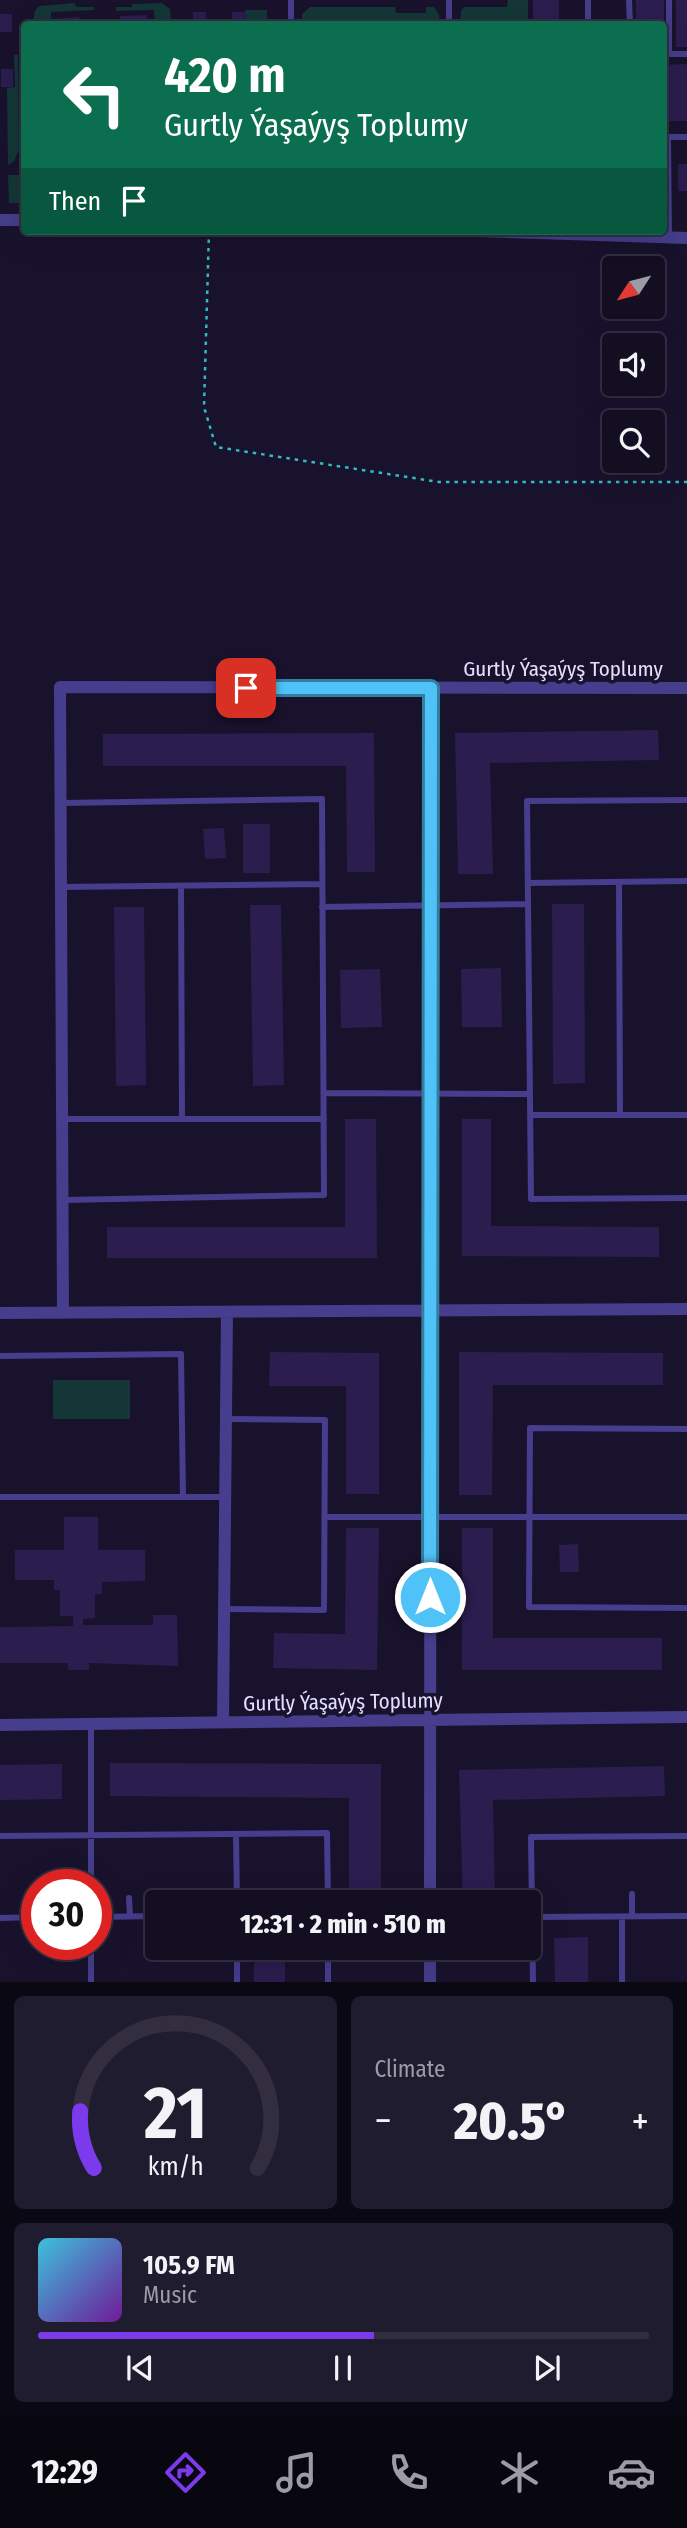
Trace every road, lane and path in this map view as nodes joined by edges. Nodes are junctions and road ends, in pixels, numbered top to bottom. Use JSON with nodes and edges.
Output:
{"nodes":[{"id":1,"x":291,"y":0,"type":"edge"},
{"id":2,"x":449,"y":0,"type":"edge"},
{"id":3,"x":588,"y":0,"type":"edge"},
{"id":4,"x":629,"y":0,"type":"edge"},
{"id":5,"x":669,"y":0,"type":"edge"},
{"id":6,"x":291,"y":21,"type":"edge"},
{"id":7,"x":449,"y":21,"type":"edge"},
{"id":8,"x":588,"y":21,"type":"edge"},
{"id":9,"x":630,"y":21,"type":"edge"},
{"id":10,"x":667,"y":36,"type":"edge"},
{"id":11,"x":667,"y":54,"type":"edge"},
{"id":12,"x":687,"y":54,"type":"edge"},
{"id":13,"x":667,"y":137,"type":"edge"},
{"id":14,"x":687,"y":137,"type":"edge"},
{"id":15,"x":667,"y":187,"type":"edge"},
{"id":16,"x":0,"y":220,"type":"edge"},
{"id":17,"x":21,"y":220,"type":"edge"},
{"id":18,"x":209,"y":235,"type":"edge"},
{"id":19,"x":605,"y":235,"type":"edge"},
{"id":20,"x":668,"y":237,"type":"junction"},
{"id":21,"x":687,"y":238,"type":"edge"},
{"id":22,"x":687,"y":482,"type":"edge"},
{"id":23,"x":431,"y":688,"type":"junction"},
{"id":24,"x":687,"y":688,"type":"edge"},
{"id":25,"x":687,"y":800,"type":"edge"},
{"id":26,"x":61,"y":803,"type":"junction"},
{"id":27,"x":687,"y":881,"type":"edge"},
{"id":28,"x":619,"y":882,"type":"junction"},
{"id":29,"x":528,"y":883,"type":"junction"},
{"id":30,"x":322,"y":884,"type":"junction"},
{"id":31,"x":181,"y":886,"type":"junction"},
{"id":32,"x":61,"y":887,"type":"junction"},
{"id":33,"x":528,"y":904,"type":"junction"},
{"id":34,"x":431,"y":906,"type":"junction"},
{"id":35,"x":323,"y":907,"type":"junction"},
{"id":36,"x":324,"y":1093,"type":"junction"},
{"id":37,"x":431,"y":1093,"type":"junction"},
{"id":38,"x":530,"y":1094,"type":"junction"},
{"id":39,"x":530,"y":1115,"type":"junction"},
{"id":40,"x":620,"y":1115,"type":"junction"},
{"id":41,"x":687,"y":1115,"type":"edge"},
{"id":42,"x":63,"y":1119,"type":"junction"},
{"id":43,"x":181,"y":1119,"type":"junction"},
{"id":44,"x":324,"y":1119,"type":"junction"},
{"id":45,"x":687,"y":1198,"type":"edge"},
{"id":46,"x":62,"y":1200,"type":"junction"},
{"id":47,"x":687,"y":1309,"type":"edge"},
{"id":48,"x":431,"y":1311,"type":"junction"},
{"id":49,"x":227,"y":1312,"type":"junction"},
{"id":50,"x":0,"y":1313,"type":"edge"},
{"id":51,"x":63,"y":1313,"type":"junction"},
{"id":52,"x":0,"y":1356,"type":"edge"},
{"id":53,"x":226,"y":1419,"type":"junction"},
{"id":54,"x":687,"y":1429,"type":"edge"},
{"id":55,"x":0,"y":1497,"type":"edge"},
{"id":56,"x":183,"y":1497,"type":"junction"},
{"id":57,"x":225,"y":1497,"type":"junction"},
{"id":58,"x":430,"y":1516,"type":"junction"},
{"id":59,"x":530,"y":1516,"type":"junction"},
{"id":60,"x":325,"y":1517,"type":"junction"},
{"id":61,"x":687,"y":1517,"type":"edge"},
{"id":62,"x":687,"y":1608,"type":"edge"},
{"id":63,"x":224,"y":1609,"type":"junction"},
{"id":64,"x":687,"y":1717,"type":"edge"},
{"id":65,"x":431,"y":1720,"type":"junction"},
{"id":66,"x":223,"y":1722,"type":"junction"},
{"id":67,"x":91,"y":1724,"type":"junction"},
{"id":68,"x":0,"y":1725,"type":"edge"},
{"id":69,"x":236,"y":1835,"type":"junction"},
{"id":70,"x":0,"y":1836,"type":"edge"},
{"id":71,"x":687,"y":1836,"type":"edge"},
{"id":72,"x":92,"y":1837,"type":"junction"},
{"id":73,"x":92,"y":1869,"type":"edge"},
{"id":74,"x":237,"y":1890,"type":"edge"},
{"id":75,"x":327,"y":1890,"type":"edge"},
{"id":76,"x":430,"y":1890,"type":"edge"},
{"id":77,"x":532,"y":1890,"type":"edge"},
{"id":78,"x":632,"y":1894,"type":"dead end"},
{"id":79,"x":130,"y":1898,"type":"dead end"},
{"id":80,"x":130,"y":1916,"type":"junction"},
{"id":81,"x":145,"y":1916,"type":"edge"},
{"id":82,"x":632,"y":1916,"type":"junction"},
{"id":83,"x":687,"y":1916,"type":"edge"},
{"id":84,"x":21,"y":1917,"type":"edge"},
{"id":85,"x":112,"y":1917,"type":"edge"},
{"id":86,"x":541,"y":1917,"type":"edge"},
{"id":87,"x":622,"y":1917,"type":"junction"},
{"id":88,"x":0,"y":1918,"type":"edge"},
{"id":89,"x":92,"y":1960,"type":"edge"},
{"id":90,"x":237,"y":1960,"type":"edge"},
{"id":91,"x":328,"y":1960,"type":"edge"},
{"id":92,"x":430,"y":1960,"type":"edge"},
{"id":93,"x":531,"y":1960,"type":"edge"},
{"id":94,"x":91,"y":1982,"type":"edge"},
{"id":95,"x":237,"y":1982,"type":"edge"},
{"id":96,"x":328,"y":1982,"type":"edge"},
{"id":97,"x":430,"y":1982,"type":"edge"},
{"id":98,"x":533,"y":1982,"type":"edge"},
{"id":99,"x":622,"y":1982,"type":"edge"}],
"edges":[{"from":1,"to":6,"type":"lane"},
{"from":2,"to":7,"type":"lane"},
{"from":3,"to":8,"type":"lane"},
{"from":4,"to":9,"type":"lane"},
{"from":5,"to":10,"type":"lane"},
{"from":11,"to":12,"type":"lane"},
{"from":13,"to":14,"type":"lane"},
{"from":15,"to":20,"type":"lane"},
{"from":16,"to":17,"type":"street"},
{"from":18,"to":22,"type":"path"},
{"from":19,"to":20,"type":"street"},
{"from":20,"to":21,"type":"street"},
{"from":23,"to":24,"type":"street","name":"Gurtly Ýaşaýyş Toplumy"},
{"from":23,"to":26,"type":"street","name":"Gurtly Ýaşaýyş Toplumy"},
{"from":23,"to":34,"type":"street"},
{"from":25,"to":29,"type":"lane"},
{"from":26,"to":30,"type":"lane"},
{"from":26,"to":32,"type":"street"},
{"from":27,"to":28,"type":"lane"},
{"from":28,"to":29,"type":"lane"},
{"from":28,"to":40,"type":"lane"},
{"from":29,"to":33,"type":"lane"},
{"from":30,"to":31,"type":"lane"},
{"from":30,"to":35,"type":"lane"},
{"from":31,"to":32,"type":"lane"},
{"from":31,"to":43,"type":"lane"},
{"from":32,"to":42,"type":"street"},
{"from":33,"to":34,"type":"lane"},
{"from":33,"to":38,"type":"lane"},
{"from":34,"to":35,"type":"lane"},
{"from":34,"to":37,"type":"street"},
{"from":35,"to":36,"type":"lane"},
{"from":36,"to":37,"type":"lane"},
{"from":36,"to":44,"type":"lane"},
{"from":37,"to":38,"type":"lane"},
{"from":37,"to":48,"type":"street"},
{"from":38,"to":39,"type":"lane"},
{"from":39,"to":40,"type":"lane"},
{"from":39,"to":45,"type":"lane"},
{"from":40,"to":41,"type":"lane"},
{"from":42,"to":43,"type":"lane"},
{"from":42,"to":46,"type":"street"},
{"from":43,"to":44,"type":"lane"},
{"from":44,"to":46,"type":"lane"},
{"from":46,"to":51,"type":"street"},
{"from":47,"to":48,"type":"street"},
{"from":48,"to":49,"type":"street"},
{"from":48,"to":58,"type":"street"},
{"from":49,"to":51,"type":"street"},
{"from":49,"to":53,"type":"street"},
{"from":50,"to":51,"type":"street"},
{"from":52,"to":56,"type":"lane"},
{"from":53,"to":57,"type":"street"},
{"from":53,"to":60,"type":"lane"},
{"from":54,"to":59,"type":"lane"},
{"from":55,"to":56,"type":"lane"},
{"from":56,"to":57,"type":"lane"},
{"from":57,"to":63,"type":"street"},
{"from":58,"to":59,"type":"lane"},
{"from":58,"to":60,"type":"lane"},
{"from":58,"to":65,"type":"street"},
{"from":59,"to":61,"type":"lane"},
{"from":59,"to":62,"type":"lane"},
{"from":60,"to":63,"type":"lane"},
{"from":63,"to":66,"type":"street"},
{"from":64,"to":65,"type":"street","name":"Gurtly Ýaşaýyş Toplumy"},
{"from":65,"to":66,"type":"street","name":"Gurtly Ýaşaýyş Toplumy"},
{"from":65,"to":76,"type":"street"},
{"from":66,"to":67,"type":"street","name":"Gurtly Ýaşaýyş Toplumy"},
{"from":67,"to":68,"type":"street","name":"Gurtly Ýaşaýyş Toplumy"},
{"from":67,"to":72,"type":"lane"},
{"from":69,"to":72,"type":"lane"},
{"from":69,"to":74,"type":"lane"},
{"from":69,"to":75,"type":"lane"},
{"from":70,"to":72,"type":"lane"},
{"from":71,"to":77,"type":"lane"},
{"from":72,"to":73,"type":"lane"},
{"from":78,"to":82,"type":"lane"},
{"from":79,"to":80,"type":"lane"},
{"from":80,"to":81,"type":"lane"},
{"from":80,"to":85,"type":"lane"},
{"from":82,"to":83,"type":"lane"},
{"from":82,"to":87,"type":"lane"},
{"from":84,"to":88,"type":"lane"},
{"from":86,"to":87,"type":"lane"},
{"from":87,"to":99,"type":"lane"},
{"from":89,"to":94,"type":"lane"},
{"from":90,"to":95,"type":"lane"},
{"from":91,"to":96,"type":"lane"},
{"from":92,"to":97,"type":"street"},
{"from":93,"to":98,"type":"lane"}]}
